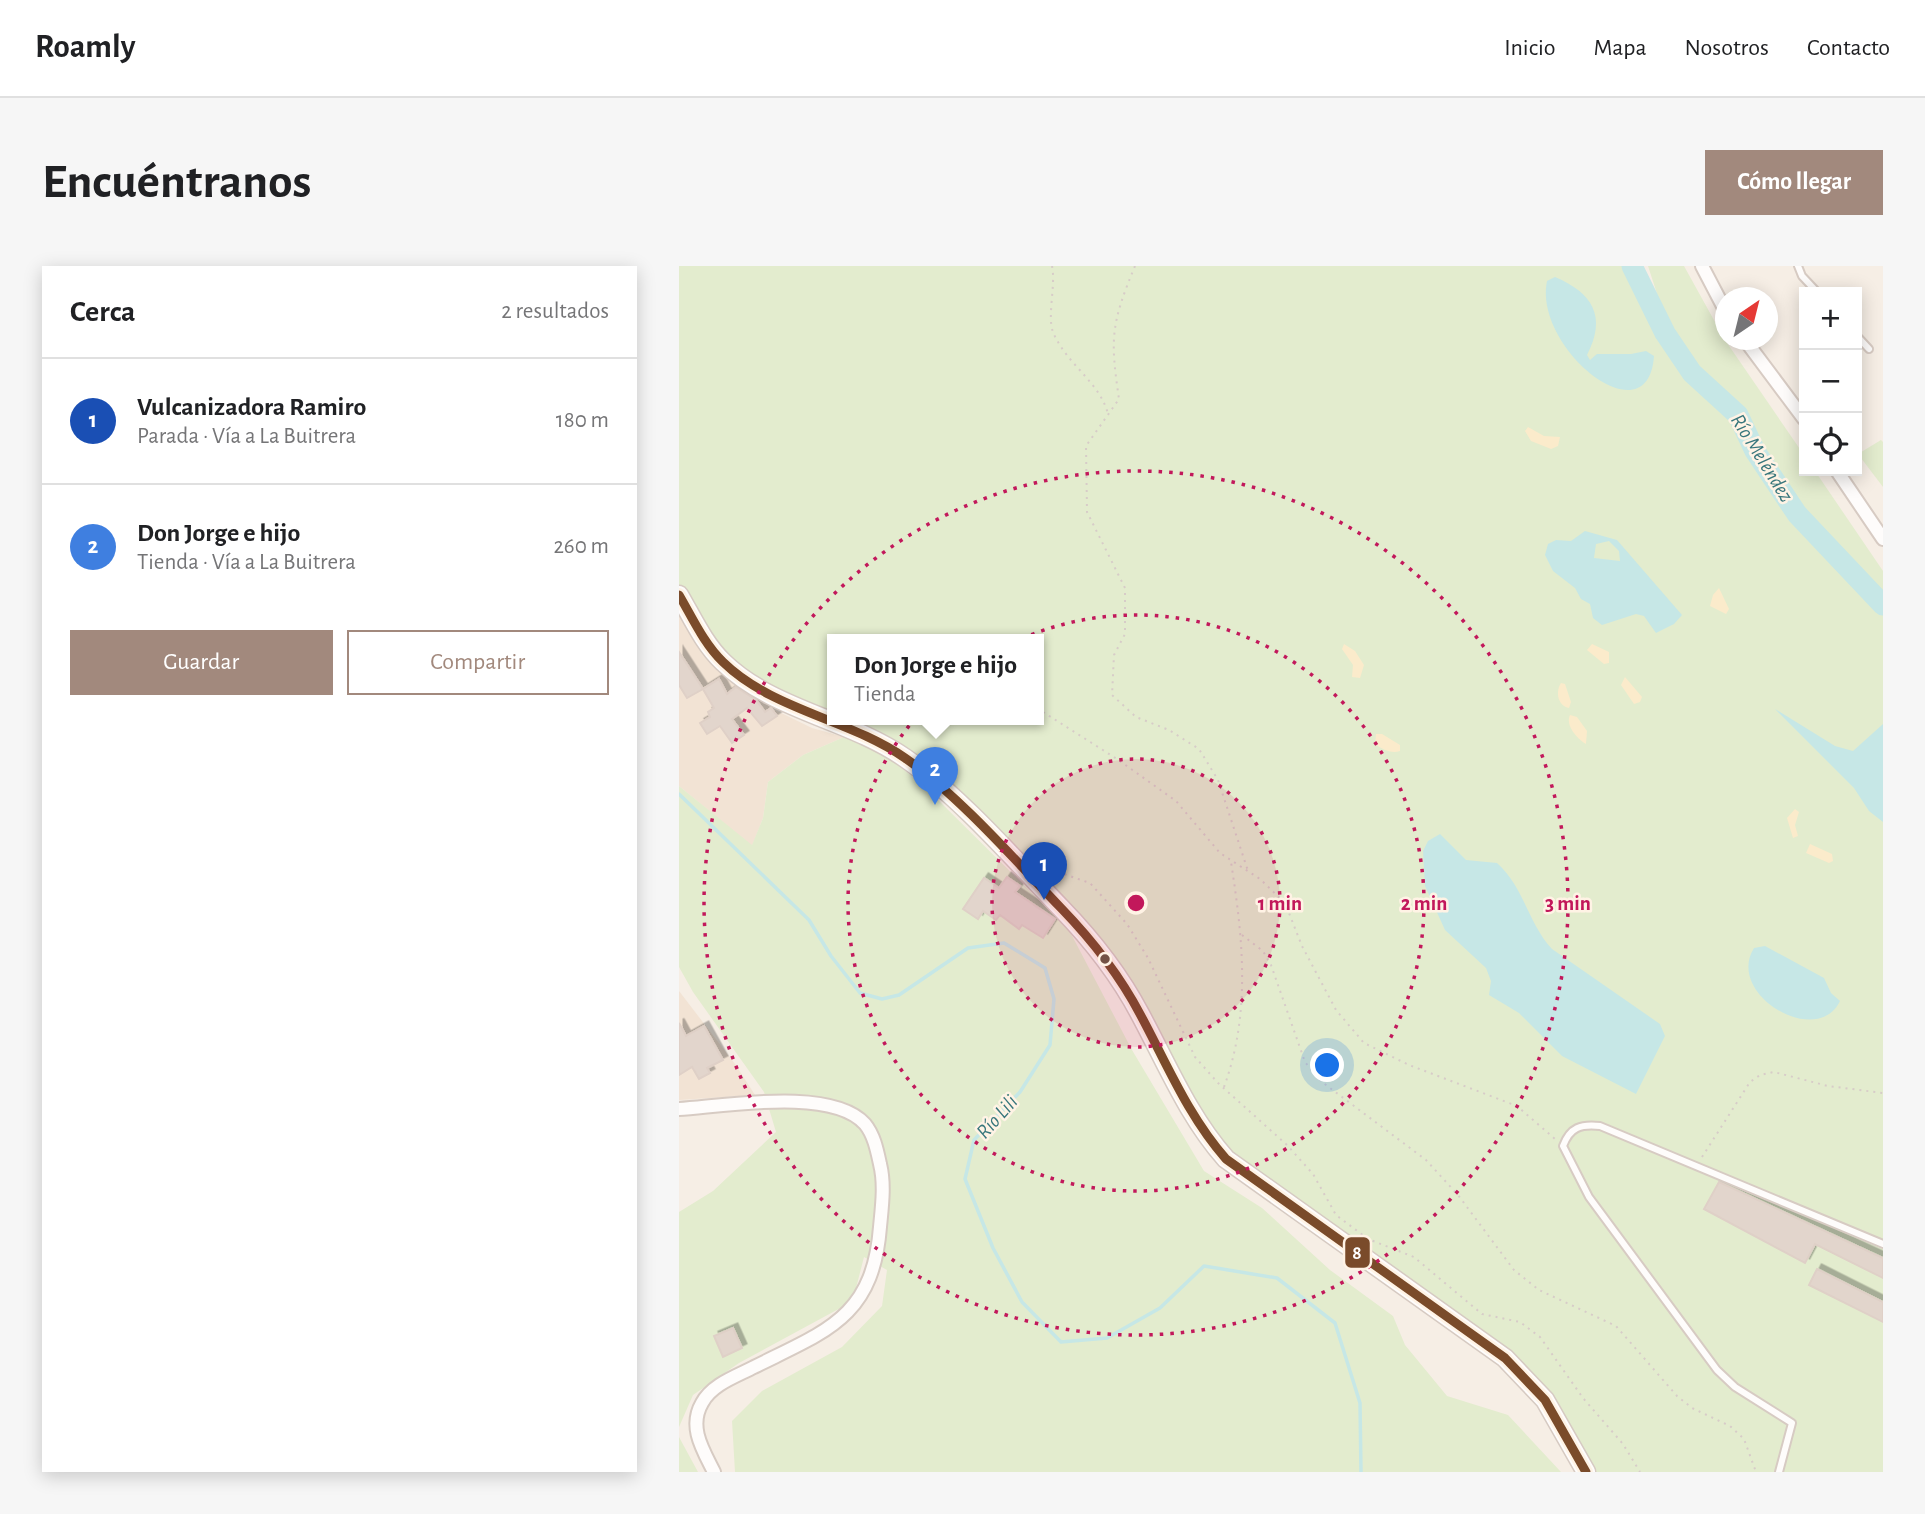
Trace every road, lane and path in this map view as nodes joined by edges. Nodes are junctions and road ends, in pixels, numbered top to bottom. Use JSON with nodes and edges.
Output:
{"nodes":[{"id":1,"x":1052,"y":266,"type":"edge"},
{"id":2,"x":1135,"y":266,"type":"edge"},
{"id":3,"x":1702,"y":266,"type":"edge"},
{"id":4,"x":1798,"y":266,"type":"edge"},
{"id":5,"x":1812,"y":287,"type":"edge"},
{"id":6,"x":1715,"y":291,"type":"edge"},
{"id":7,"x":1862,"y":341,"type":"edge"},
{"id":8,"x":1869,"y":349,"type":"dead end"},
{"id":9,"x":1752,"y":350,"type":"edge"},
{"id":10,"x":1800,"y":413,"type":"edge"},
{"id":11,"x":1109,"y":415,"type":"junction"},
{"id":12,"x":1840,"y":476,"type":"edge"},
{"id":13,"x":1883,"y":539,"type":"edge"},
{"id":14,"x":679,"y":596,"type":"edge"},
{"id":15,"x":1044,"y":713,"type":"edge"},
{"id":16,"x":827,"y":719,"type":"edge"},
{"id":17,"x":841,"y":725,"type":"edge"},
{"id":18,"x":1230,"y":860,"type":"junction"},
{"id":19,"x":1248,"y":871,"type":"junction"},
{"id":20,"x":1058,"y":872,"type":"dead end"},
{"id":21,"x":1242,"y":935,"type":"junction"},
{"id":22,"x":1224,"y":1088,"type":"junction"},
{"id":23,"x":1883,"y":1093,"type":"edge"},
{"id":24,"x":679,"y":1109,"type":"edge"},
{"id":25,"x":1563,"y":1146,"type":"junction"},
{"id":26,"x":1698,"y":1164,"type":"junction"},
{"id":27,"x":1883,"y":1244,"type":"edge"},
{"id":28,"x":714,"y":1472,"type":"edge"},
{"id":29,"x":1586,"y":1472,"type":"edge"},
{"id":30,"x":1640,"y":1472,"type":"edge"},
{"id":31,"x":1756,"y":1472,"type":"edge"},
{"id":32,"x":1779,"y":1472,"type":"edge"}],
"edges":[{"from":1,"to":11,"type":"path"},
{"from":2,"to":11,"type":"path"},
{"from":3,"to":6,"type":"street"},
{"from":4,"to":5,"type":"lane"},
{"from":7,"to":8,"type":"lane"},
{"from":9,"to":10,"type":"street"},
{"from":11,"to":19,"type":"path"},
{"from":12,"to":13,"type":"street"},
{"from":14,"to":16,"type":"street"},
{"from":15,"to":18,"type":"path"},
{"from":17,"to":29,"type":"street"},
{"from":18,"to":19,"type":"path"},
{"from":18,"to":21,"type":"path"},
{"from":19,"to":25,"type":"path"},
{"from":20,"to":22,"type":"path"},
{"from":21,"to":22,"type":"path"},
{"from":21,"to":31,"type":"path"},
{"from":22,"to":30,"type":"path"},
{"from":23,"to":26,"type":"path"},
{"from":24,"to":28,"type":"street"},
{"from":25,"to":26,"type":"lane"},
{"from":25,"to":32,"type":"lane"},
{"from":26,"to":27,"type":"lane"}]}
